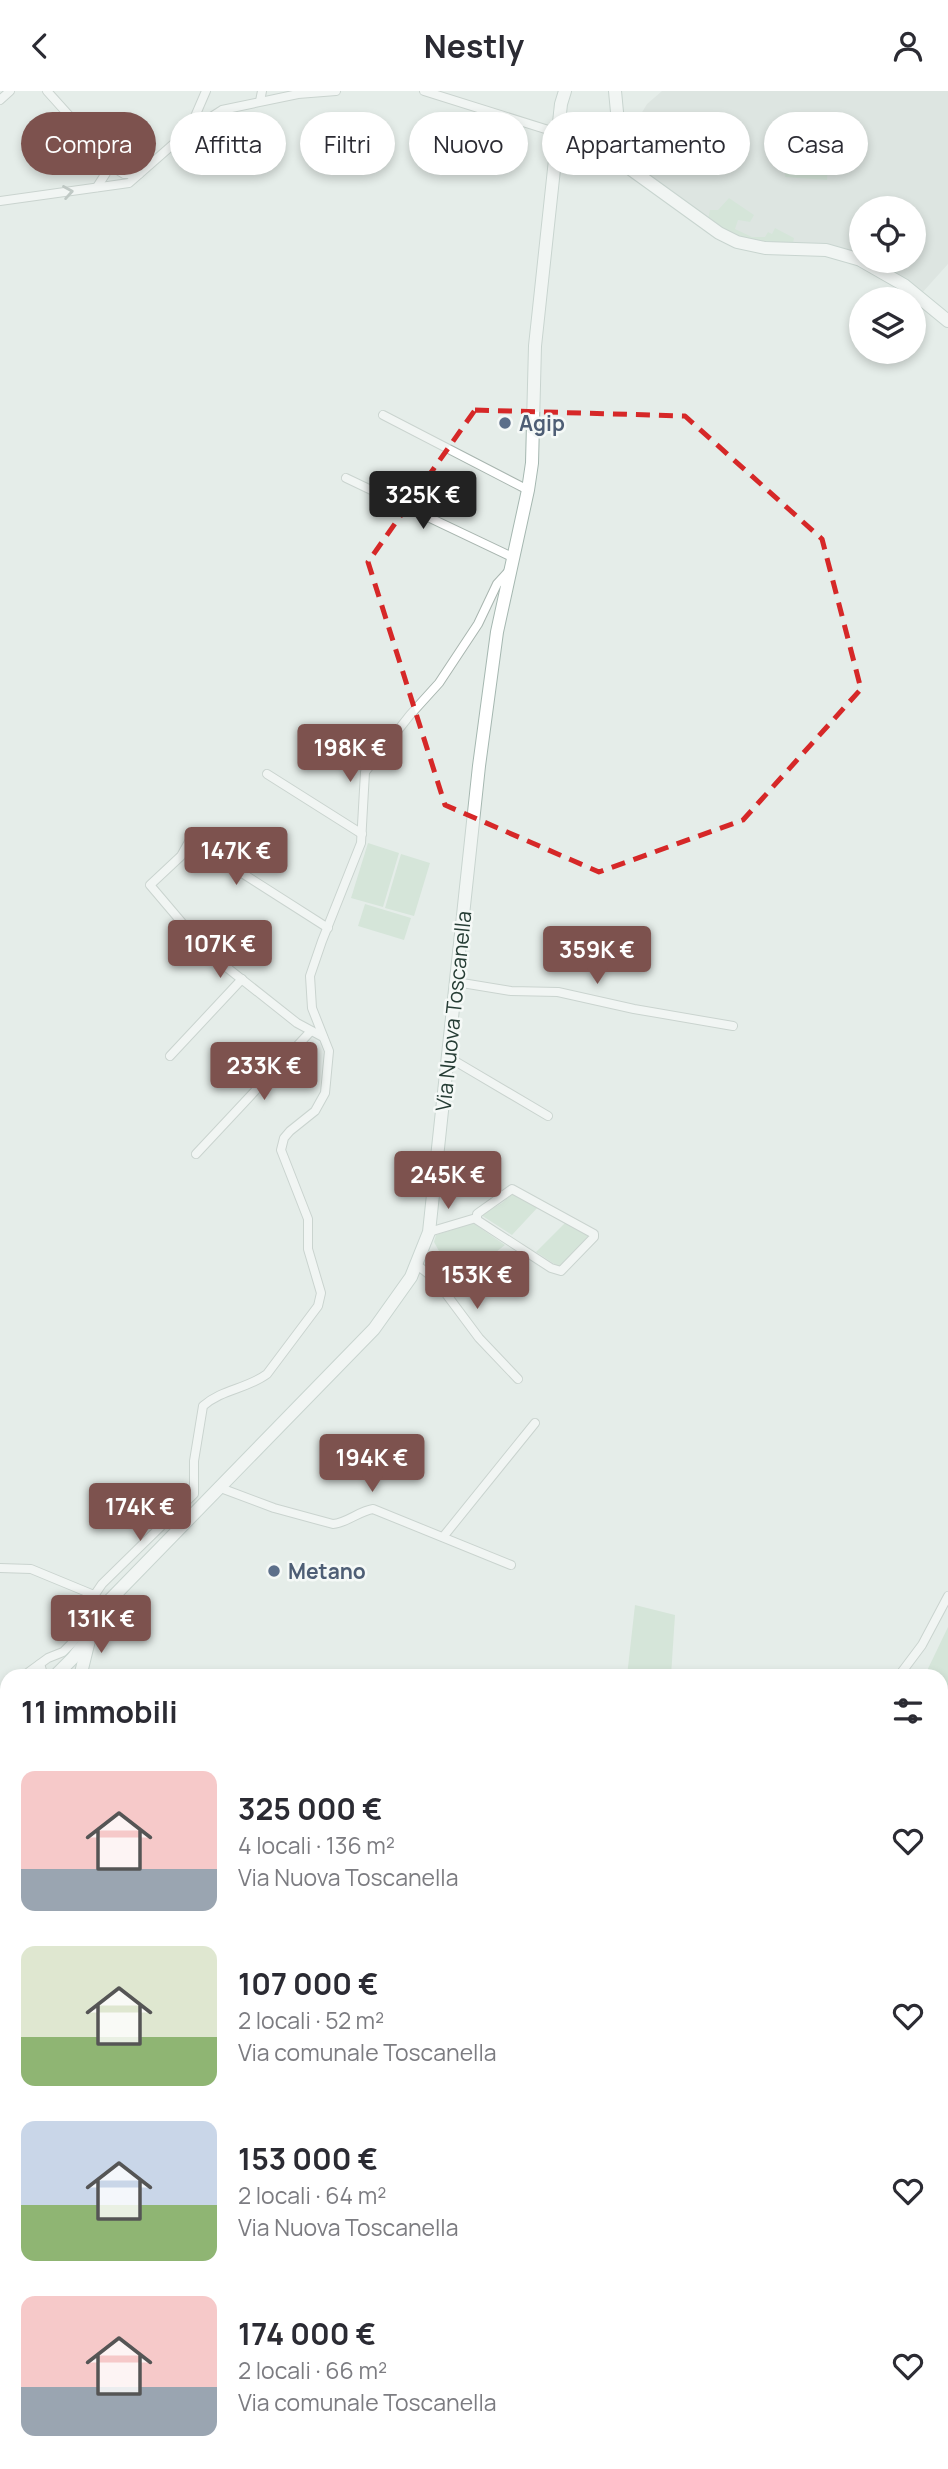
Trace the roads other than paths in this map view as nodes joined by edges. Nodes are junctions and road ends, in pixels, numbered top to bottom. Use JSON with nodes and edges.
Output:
{"nodes":[{"id":1,"x":10,"y":91,"type":"edge"},
{"id":2,"x":47,"y":91,"type":"edge"},
{"id":3,"x":262,"y":91,"type":"edge"},
{"id":4,"x":278,"y":91,"type":"edge"},
{"id":5,"x":337,"y":91,"type":"edge"},
{"id":6,"x":425,"y":91,"type":"edge"},
{"id":7,"x":565,"y":91,"type":"edge"},
{"id":8,"x":615,"y":91,"type":"edge"},
{"id":9,"x":298,"y":94,"type":"junction"},
{"id":10,"x":205,"y":95,"type":"edge"},
{"id":11,"x":0,"y":100,"type":"edge"},
{"id":12,"x":260,"y":101,"type":"junction"},
{"id":13,"x":222,"y":110,"type":"junction"},
{"id":14,"x":66,"y":112,"type":"edge"},
{"id":15,"x":198,"y":112,"type":"edge"},
{"id":16,"x":219,"y":112,"type":"edge"},
{"id":17,"x":560,"y":112,"type":"edge"},
{"id":18,"x":616,"y":112,"type":"edge"},
{"id":19,"x":542,"y":128,"type":"edge"},
{"id":20,"x":170,"y":147,"type":"edge"},
{"id":21,"x":156,"y":159,"type":"edge"},
{"id":22,"x":105,"y":175,"type":"edge"},
{"id":23,"x":138,"y":175,"type":"edge"},
{"id":24,"x":553,"y":175,"type":"edge"},
{"id":25,"x":639,"y":175,"type":"edge"},
{"id":26,"x":97,"y":187,"type":"junction"},
{"id":27,"x":0,"y":201,"type":"edge"},
{"id":28,"x":849,"y":256,"type":"edge"},
{"id":29,"x":884,"y":273,"type":"edge"},
{"id":30,"x":948,"y":321,"type":"edge"},
{"id":31,"x":383,"y":415,"type":"dead end"},
{"id":32,"x":346,"y":478,"type":"dead end"},
{"id":33,"x":528,"y":490,"type":"junction"},
{"id":34,"x":512,"y":557,"type":"junction"},
{"id":35,"x":508,"y":572,"type":"junction"},
{"id":36,"x":267,"y":774,"type":"dead end"},
{"id":37,"x":362,"y":834,"type":"junction"},
{"id":38,"x":328,"y":928,"type":"junction"},
{"id":39,"x":242,"y":979,"type":"junction"},
{"id":40,"x":456,"y":982,"type":"junction"},
{"id":41,"x":733,"y":1026,"type":"dead end"},
{"id":42,"x":311,"y":1031,"type":"junction"},
{"id":43,"x":323,"y":1037,"type":"junction"},
{"id":44,"x":170,"y":1056,"type":"dead end"},
{"id":45,"x":449,"y":1056,"type":"junction"},
{"id":46,"x":548,"y":1116,"type":"dead end"},
{"id":47,"x":195,"y":1154,"type":"dead end"},
{"id":48,"x":476,"y":1218,"type":"junction"},
{"id":49,"x":429,"y":1232,"type":"junction"},
{"id":50,"x":416,"y":1265,"type":"junction"},
{"id":51,"x":518,"y":1379,"type":"dead end"},
{"id":52,"x":535,"y":1423,"type":"dead end"},
{"id":53,"x":219,"y":1487,"type":"junction"},
{"id":54,"x":443,"y":1537,"type":"junction"},
{"id":55,"x":511,"y":1565,"type":"dead end"},
{"id":56,"x":0,"y":1568,"type":"edge"},
{"id":57,"x":94,"y":1595,"type":"junction"},
{"id":58,"x":948,"y":1596,"type":"edge"},
{"id":59,"x":91,"y":1632,"type":"junction"},
{"id":60,"x":40,"y":1664,"type":"junction"},
{"id":61,"x":33,"y":1669,"type":"edge"},
{"id":62,"x":45,"y":1669,"type":"edge"},
{"id":63,"x":58,"y":1669,"type":"edge"},
{"id":64,"x":82,"y":1669,"type":"edge"},
{"id":65,"x":904,"y":1669,"type":"edge"}],
"edges":[{"from":1,"to":11,"type":"street"},
{"from":2,"to":14,"type":"street"},
{"from":3,"to":12,"type":"street"},
{"from":4,"to":9,"type":"street"},
{"from":5,"to":9,"type":"street"},
{"from":6,"to":19,"type":"street"},
{"from":7,"to":17,"type":"main road","name":"Via Nuova Toscanella"},
{"from":8,"to":18,"type":"main road"},
{"from":9,"to":12,"type":"street"},
{"from":10,"to":13,"type":"street"},
{"from":10,"to":15,"type":"street"},
{"from":12,"to":13,"type":"street"},
{"from":13,"to":16,"type":"street"},
{"from":20,"to":21,"type":"street"},
{"from":22,"to":26,"type":"street"},
{"from":23,"to":26,"type":"street"},
{"from":24,"to":33,"type":"main road","name":"Via Nuova Toscanella"},
{"from":25,"to":28,"type":"main road"},
{"from":27,"to":26,"type":"street","one_way":true},
{"from":29,"to":30,"type":"main road"},
{"from":31,"to":33,"type":"street"},
{"from":32,"to":34,"type":"street"},
{"from":33,"to":34,"type":"main road","name":"Via Nuova Toscanella"},
{"from":34,"to":35,"type":"main road","name":"Via Nuova Toscanella"},
{"from":35,"to":37,"type":"street"},
{"from":35,"to":40,"type":"main road","name":"Via Nuova Toscanella"},
{"from":36,"to":37,"type":"street"},
{"from":37,"to":38,"type":"street"},
{"from":38,"to":39,"type":"street"},
{"from":38,"to":43,"type":"street"},
{"from":39,"to":42,"type":"street"},
{"from":39,"to":44,"type":"street"},
{"from":40,"to":41,"type":"street"},
{"from":40,"to":45,"type":"main road","name":"Via Nuova Toscanella"},
{"from":42,"to":43,"type":"street"},
{"from":42,"to":47,"type":"street"},
{"from":43,"to":57,"type":"street"},
{"from":45,"to":46,"type":"street"},
{"from":45,"to":49,"type":"main road","name":"Via Nuova Toscanella"},
{"from":48,"to":48,"type":"street"},
{"from":48,"to":49,"type":"street"},
{"from":49,"to":50,"type":"main road","name":"Via Nuova Toscanella"},
{"from":50,"to":51,"type":"street"},
{"from":50,"to":53,"type":"main road","name":"Via Nuova Toscanella"},
{"from":52,"to":54,"type":"street"},
{"from":53,"to":54,"type":"street"},
{"from":53,"to":59,"type":"main road","name":"Via Nuova Toscanella"},
{"from":54,"to":55,"type":"street"},
{"from":56,"to":57,"type":"street"},
{"from":57,"to":60,"type":"street"},
{"from":58,"to":65,"type":"street"},
{"from":59,"to":63,"type":"main road","name":"Via Nuova Toscanella"},
{"from":59,"to":64,"type":"main road","name":"Via Nuova Toscanella"},
{"from":60,"to":61,"type":"street"},
{"from":60,"to":62,"type":"street"}]}
